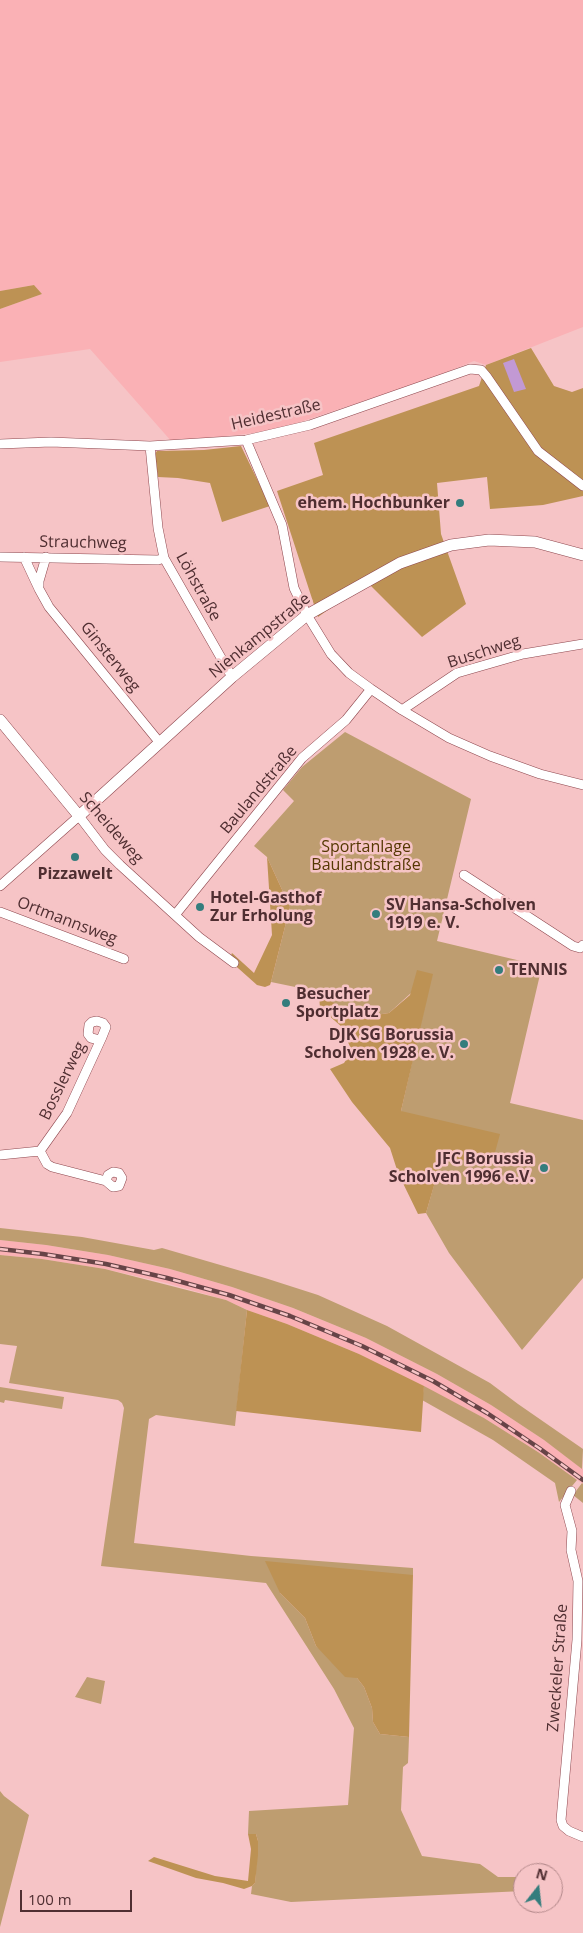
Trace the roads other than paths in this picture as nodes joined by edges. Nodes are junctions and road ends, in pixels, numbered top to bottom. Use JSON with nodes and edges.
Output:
{"nodes":[{"id":1,"x":246,"y":440,"type":"junction"},
{"id":2,"x":0,"y":444,"type":"edge"},
{"id":3,"x":150,"y":446,"type":"junction"},
{"id":4,"x":583,"y":486,"type":"edge"},
{"id":5,"x":583,"y":555,"type":"edge"},
{"id":6,"x":0,"y":557,"type":"edge"},
{"id":7,"x":24,"y":557,"type":"junction"},
{"id":8,"x":46,"y":557,"type":"junction"},
{"id":9,"x":164,"y":558,"type":"junction"},
{"id":10,"x":39,"y":589,"type":"junction"},
{"id":11,"x":307,"y":615,"type":"junction"},
{"id":12,"x":583,"y":644,"type":"edge"},
{"id":13,"x":232,"y":677,"type":"junction"},
{"id":14,"x":371,"y":689,"type":"junction"},
{"id":15,"x":402,"y":710,"type":"junction"},
{"id":16,"x":0,"y":720,"type":"edge"},
{"id":17,"x":160,"y":743,"type":"junction"},
{"id":18,"x":583,"y":785,"type":"edge"},
{"id":19,"x":79,"y":816,"type":"junction"},
{"id":20,"x":464,"y":875,"type":"dead end"},
{"id":21,"x":0,"y":886,"type":"edge"},
{"id":22,"x":0,"y":912,"type":"edge"},
{"id":23,"x":175,"y":915,"type":"junction"},
{"id":24,"x":583,"y":945,"type":"edge"},
{"id":25,"x":124,"y":959,"type":"dead end"},
{"id":26,"x":234,"y":963,"type":"dead end"},
{"id":27,"x":100,"y":1040,"type":"dead end"},
{"id":28,"x":40,"y":1151,"type":"junction"},
{"id":29,"x":0,"y":1155,"type":"edge"},
{"id":30,"x":106,"y":1181,"type":"dead end"},
{"id":31,"x":571,"y":1491,"type":"dead end"},
{"id":32,"x":580,"y":1641,"type":"edge"},
{"id":33,"x":583,"y":1837,"type":"edge"}],
"edges":[{"from":1,"to":3,"type":"street","name":"Heidestraße"},
{"from":1,"to":4,"type":"street","name":"Heidestraße"},
{"from":1,"to":11,"type":"street"},
{"from":2,"to":3,"type":"street","name":"Heidestraße"},
{"from":3,"to":9,"type":"street","name":"Löhstraße"},
{"from":5,"to":11,"type":"street","name":"Nienkampstraße"},
{"from":6,"to":7,"type":"street","name":"Strauchweg"},
{"from":7,"to":8,"type":"street","name":"Strauchweg"},
{"from":7,"to":10,"type":"street","name":"Ginsterweg"},
{"from":8,"to":9,"type":"street","name":"Strauchweg"},
{"from":8,"to":10,"type":"street"},
{"from":9,"to":13,"type":"street","name":"Löhstraße"},
{"from":10,"to":17,"type":"street","name":"Ginsterweg"},
{"from":11,"to":13,"type":"street","name":"Nienkampstraße"},
{"from":11,"to":14,"type":"street"},
{"from":12,"to":15,"type":"street","name":"Buschweg"},
{"from":13,"to":17,"type":"street","name":"Nienkampstraße"},
{"from":14,"to":15,"type":"street"},
{"from":14,"to":23,"type":"street","name":"Baulandstraße"},
{"from":15,"to":18,"type":"street"},
{"from":16,"to":19,"type":"street","name":"Scheideweg"},
{"from":17,"to":19,"type":"street","name":"Nienkampstraße"},
{"from":19,"to":21,"type":"street"},
{"from":19,"to":23,"type":"street","name":"Scheideweg"},
{"from":20,"to":24,"type":"street"},
{"from":22,"to":25,"type":"street","name":"Ortmannsweg"},
{"from":23,"to":26,"type":"street","name":"Scheideweg"},
{"from":27,"to":28,"type":"street","name":"Bosslerweg"},
{"from":28,"to":29,"type":"street"},
{"from":28,"to":30,"type":"street"},
{"from":31,"to":32,"type":"street","name":"Zweckeler Straße"},
{"from":32,"to":33,"type":"street","name":"Zweckeler Straße"}]}
